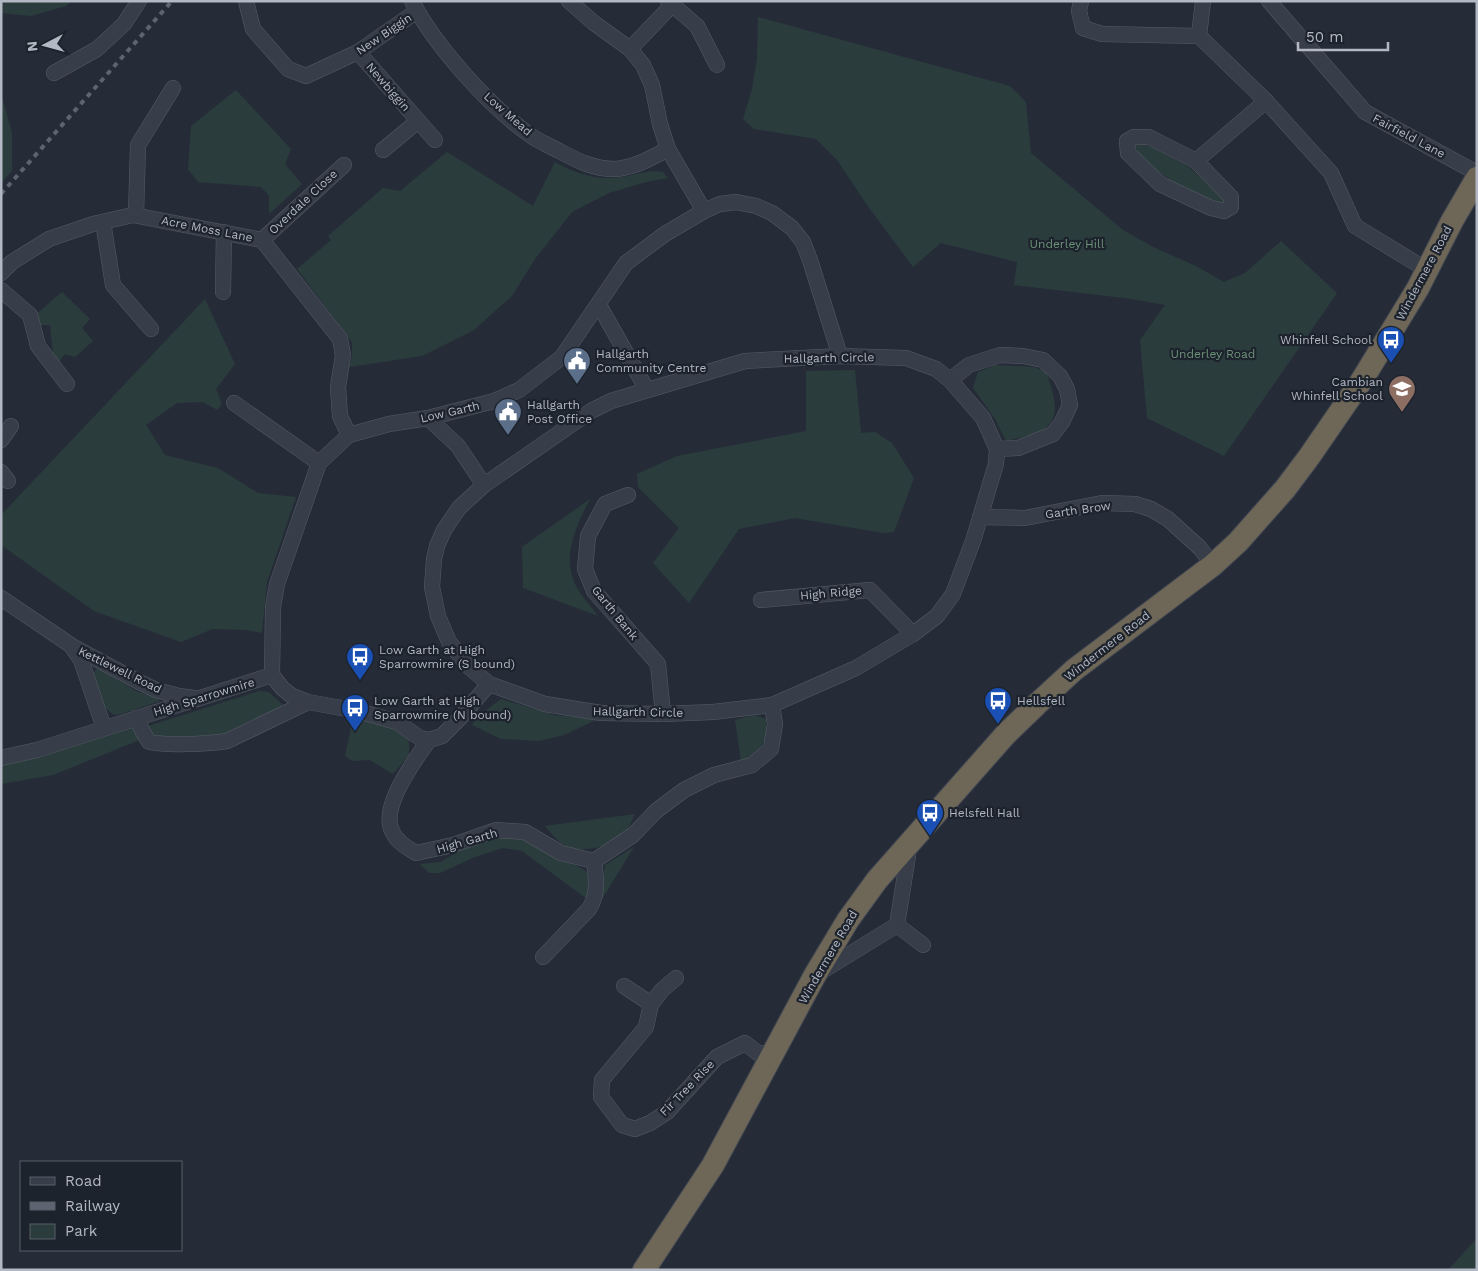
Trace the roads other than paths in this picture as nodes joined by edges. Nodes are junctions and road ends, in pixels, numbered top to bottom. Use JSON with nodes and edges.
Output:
{"nodes":[{"id":1,"x":139,"y":1,"type":"edge"},
{"id":2,"x":246,"y":1,"type":"edge"},
{"id":3,"x":569,"y":1,"type":"edge"},
{"id":4,"x":1081,"y":1,"type":"edge"},
{"id":5,"x":1203,"y":1,"type":"edge"},
{"id":6,"x":1270,"y":1,"type":"edge"},
{"id":7,"x":670,"y":3,"type":"edge"},
{"id":8,"x":415,"y":6,"type":"edge"},
{"id":9,"x":1199,"y":36,"type":"junction"},
{"id":10,"x":630,"y":49,"type":"junction"},
{"id":11,"x":358,"y":52,"type":"junction"},
{"id":12,"x":717,"y":65,"type":"dead end"},
{"id":13,"x":54,"y":73,"type":"dead end"},
{"id":14,"x":172,"y":88,"type":"dead end"},
{"id":15,"x":1266,"y":101,"type":"junction"},
{"id":16,"x":418,"y":121,"type":"junction"},
{"id":17,"x":435,"y":140,"type":"dead end"},
{"id":18,"x":668,"y":149,"type":"junction"},
{"id":19,"x":383,"y":150,"type":"dead end"},
{"id":20,"x":1196,"y":161,"type":"junction"},
{"id":21,"x":344,"y":165,"type":"dead end"},
{"id":22,"x":1477,"y":173,"type":"edge"},
{"id":23,"x":1477,"y":178,"type":"edge"},
{"id":24,"x":704,"y":211,"type":"junction"},
{"id":25,"x":136,"y":215,"type":"junction"},
{"id":26,"x":103,"y":222,"type":"junction"},
{"id":27,"x":224,"y":232,"type":"junction"},
{"id":28,"x":262,"y":240,"type":"junction"},
{"id":29,"x":1427,"y":270,"type":"junction"},
{"id":30,"x":1,"y":273,"type":"edge"},
{"id":31,"x":1,"y":290,"type":"edge"},
{"id":32,"x":224,"y":292,"type":"dead end"},
{"id":33,"x":599,"y":305,"type":"junction"},
{"id":34,"x":151,"y":329,"type":"dead end"},
{"id":35,"x":840,"y":356,"type":"junction"},
{"id":36,"x":950,"y":380,"type":"junction"},
{"id":37,"x":67,"y":384,"type":"dead end"},
{"id":38,"x":647,"y":390,"type":"junction"},
{"id":39,"x":234,"y":403,"type":"dead end"},
{"id":40,"x":428,"y":418,"type":"junction"},
{"id":41,"x":11,"y":426,"type":"dead end"},
{"id":42,"x":349,"y":436,"type":"junction"},
{"id":43,"x":1,"y":440,"type":"edge"},
{"id":44,"x":997,"y":449,"type":"junction"},
{"id":45,"x":319,"y":463,"type":"junction"},
{"id":46,"x":484,"y":485,"type":"junction"},
{"id":47,"x":628,"y":495,"type":"dead end"},
{"id":48,"x":980,"y":516,"type":"junction"},
{"id":49,"x":1213,"y":565,"type":"junction"},
{"id":50,"x":1,"y":598,"type":"edge"},
{"id":51,"x":761,"y":600,"type":"dead end"},
{"id":52,"x":913,"y":634,"type":"junction"},
{"id":53,"x":72,"y":646,"type":"junction"},
{"id":54,"x":272,"y":675,"type":"junction"},
{"id":55,"x":489,"y":684,"type":"junction"},
{"id":56,"x":199,"y":698,"type":"junction"},
{"id":57,"x":308,"y":702,"type":"junction"},
{"id":58,"x":772,"y":705,"type":"junction"},
{"id":59,"x":663,"y":714,"type":"junction"},
{"id":60,"x":136,"y":718,"type":"junction"},
{"id":61,"x":104,"y":728,"type":"junction"},
{"id":62,"x":429,"y":740,"type":"junction"},
{"id":63,"x":1,"y":758,"type":"edge"},
{"id":64,"x":908,"y":845,"type":"junction"},
{"id":65,"x":594,"y":861,"type":"junction"},
{"id":66,"x":897,"y":926,"type":"junction"},
{"id":67,"x":923,"y":945,"type":"dead end"},
{"id":68,"x":543,"y":957,"type":"dead end"},
{"id":69,"x":815,"y":975,"type":"junction"},
{"id":70,"x":676,"y":978,"type":"dead end"},
{"id":71,"x":624,"y":986,"type":"dead end"},
{"id":72,"x":651,"y":1004,"type":"junction"},
{"id":73,"x":771,"y":1057,"type":"junction"},
{"id":74,"x":644,"y":1270,"type":"edge"}],
"edges":[{"from":1,"to":13,"type":"street"},
{"from":2,"to":11,"type":"street","name":"New Biggin"},
{"from":3,"to":10,"type":"street"},
{"from":4,"to":9,"type":"street"},
{"from":5,"to":9,"type":"street"},
{"from":6,"to":22,"type":"street","name":"Fairfield Lane"},
{"from":7,"to":10,"type":"street"},
{"from":7,"to":12,"type":"street"},
{"from":8,"to":11,"type":"street","name":"New Biggin"},
{"from":8,"to":18,"type":"street","name":"Low Mead"},
{"from":9,"to":15,"type":"street"},
{"from":10,"to":18,"type":"street"},
{"from":11,"to":16,"type":"street","name":"Newbiggin"},
{"from":14,"to":25,"type":"street"},
{"from":15,"to":20,"type":"street"},
{"from":15,"to":29,"type":"street"},
{"from":16,"to":17,"type":"street","name":"Newbiggin"},
{"from":16,"to":19,"type":"street","name":"Newbiggin"},
{"from":18,"to":24,"type":"street"},
{"from":20,"to":20,"type":"street"},
{"from":21,"to":28,"type":"street","name":"Overdale Close"},
{"from":23,"to":29,"type":"highway","name":"Windermere Road"},
{"from":24,"to":33,"type":"street","name":"Low Garth"},
{"from":24,"to":35,"type":"street","name":"Low Garth"},
{"from":25,"to":26,"type":"street","name":"Acre Moss Lane"},
{"from":25,"to":27,"type":"street","name":"Acre Moss Lane"},
{"from":26,"to":30,"type":"street","name":"Acre Moss Lane"},
{"from":26,"to":34,"type":"street"},
{"from":27,"to":28,"type":"street","name":"Acre Moss Lane"},
{"from":27,"to":32,"type":"street"},
{"from":28,"to":42,"type":"street","name":"Acre Moss Lane"},
{"from":29,"to":49,"type":"highway","name":"Windermere Road"},
{"from":31,"to":37,"type":"street"},
{"from":33,"to":38,"type":"street"},
{"from":33,"to":40,"type":"street","name":"Low Garth"},
{"from":35,"to":36,"type":"street","name":"Hallgarth Circle"},
{"from":35,"to":38,"type":"street","name":"Hallgarth Circle"},
{"from":36,"to":44,"type":"street","name":"Hallgarth Circle"},
{"from":36,"to":44,"type":"street"},
{"from":38,"to":46,"type":"street","name":"Hallgarth Circle"},
{"from":39,"to":45,"type":"street"},
{"from":40,"to":42,"type":"street","name":"Low Garth"},
{"from":40,"to":46,"type":"street"},
{"from":41,"to":43,"type":"street"},
{"from":42,"to":45,"type":"street","name":"Low Garth"},
{"from":44,"to":48,"type":"street","name":"Hallgarth Circle"},
{"from":45,"to":54,"type":"street","name":"Low Garth"},
{"from":46,"to":55,"type":"street","name":"Hallgarth Circle"},
{"from":47,"to":59,"type":"street","name":"Garth Bank"},
{"from":48,"to":49,"type":"street","name":"Garth Brow"},
{"from":48,"to":52,"type":"street","name":"Hallgarth Circle"},
{"from":49,"to":64,"type":"highway","name":"Windermere Road"},
{"from":50,"to":53,"type":"street","name":"Kettlewell Road"},
{"from":51,"to":52,"type":"street","name":"High Ridge"},
{"from":52,"to":58,"type":"street","name":"Hallgarth Circle"},
{"from":53,"to":56,"type":"street","name":"Kettlewell Road"},
{"from":53,"to":61,"type":"street","name":"Kettlewell Road"},
{"from":54,"to":56,"type":"street","name":"High Sparrowmire"},
{"from":54,"to":57,"type":"street"},
{"from":55,"to":59,"type":"street","name":"Hallgarth Circle"},
{"from":55,"to":62,"type":"street","name":"High Garth"},
{"from":56,"to":60,"type":"street","name":"High Sparrowmire"},
{"from":57,"to":60,"type":"street","name":"High Sparrowmire"},
{"from":57,"to":62,"type":"street"},
{"from":58,"to":59,"type":"street","name":"Hallgarth Circle"},
{"from":58,"to":65,"type":"street"},
{"from":60,"to":61,"type":"street","name":"High Sparrowmire"},
{"from":61,"to":63,"type":"street","name":"High Sparrowmire"},
{"from":62,"to":65,"type":"street","name":"High Garth"},
{"from":64,"to":66,"type":"street"},
{"from":64,"to":69,"type":"highway","name":"Windermere Road"},
{"from":65,"to":68,"type":"street"},
{"from":66,"to":67,"type":"street"},
{"from":66,"to":69,"type":"street"},
{"from":69,"to":73,"type":"highway","name":"Windermere Road"},
{"from":70,"to":72,"type":"street","name":"Fir Tree Rise"},
{"from":71,"to":72,"type":"street"},
{"from":72,"to":73,"type":"street","name":"Fir Tree Rise"},
{"from":73,"to":74,"type":"highway","name":"Windermere Road"}]}
